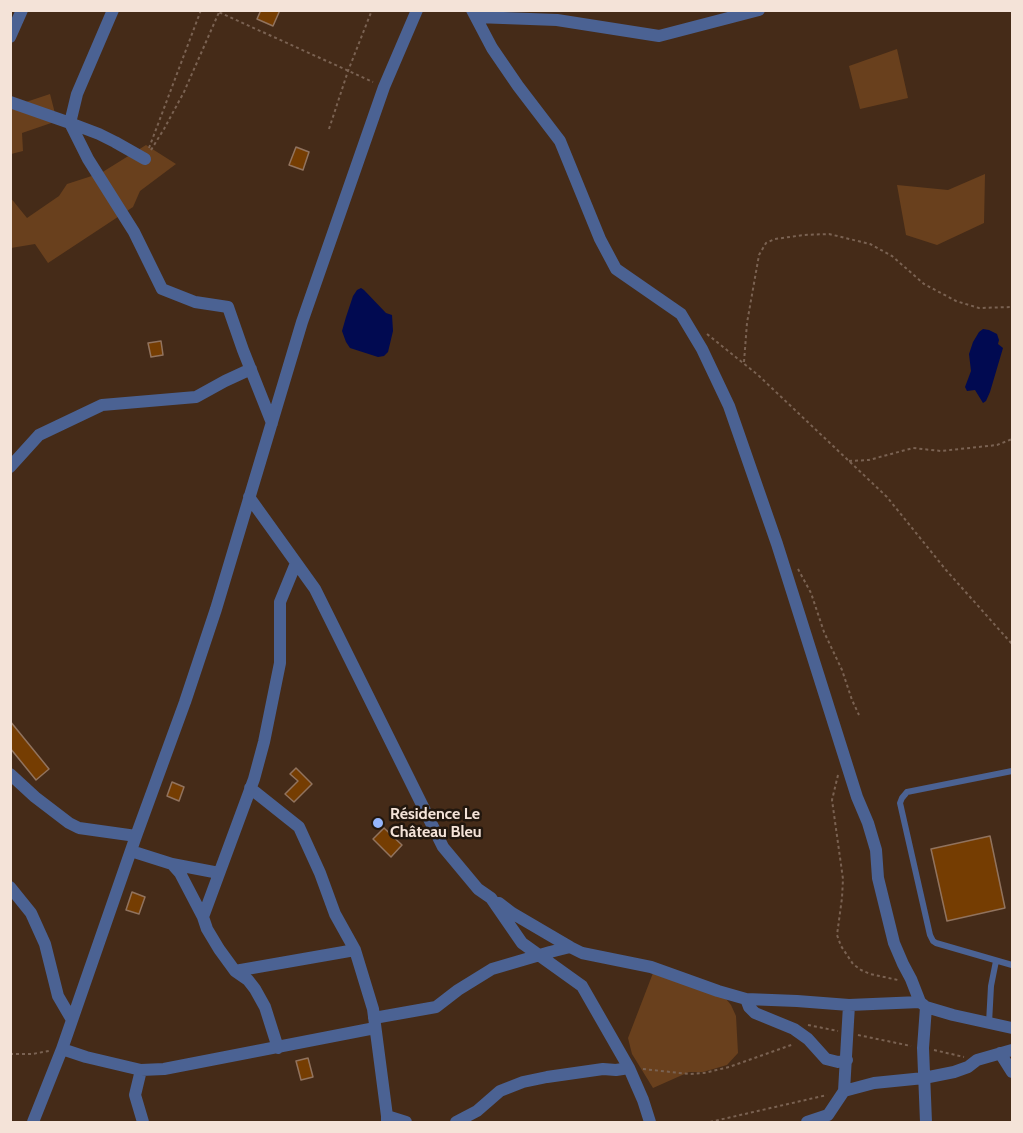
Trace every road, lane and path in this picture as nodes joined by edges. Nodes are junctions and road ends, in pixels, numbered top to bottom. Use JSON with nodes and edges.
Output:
{"nodes":[{"id":1,"x":22,"y":10,"type":"edge"},
{"id":2,"x":113,"y":10,"type":"edge"},
{"id":3,"x":201,"y":10,"type":"edge"},
{"id":4,"x":214,"y":10,"type":"edge"},
{"id":5,"x":372,"y":10,"type":"edge"},
{"id":6,"x":417,"y":10,"type":"edge"},
{"id":7,"x":759,"y":10,"type":"edge"},
{"id":8,"x":220,"y":12,"type":"edge"},
{"id":9,"x":474,"y":14,"type":"edge"},
{"id":10,"x":729,"y":14,"type":"edge"},
{"id":11,"x":10,"y":37,"type":"edge"},
{"id":12,"x":348,"y":70,"type":"junction"},
{"id":13,"x":384,"y":87,"type":"junction"},
{"id":14,"x":10,"y":102,"type":"edge"},
{"id":15,"x":70,"y":123,"type":"junction"},
{"id":16,"x":329,"y":129,"type":"dead end"},
{"id":17,"x":145,"y":159,"type":"junction"},
{"id":18,"x":1012,"y":307,"type":"edge"},
{"id":19,"x":705,"y":333,"type":"dead end"},
{"id":20,"x":744,"y":362,"type":"junction"},
{"id":21,"x":251,"y":369,"type":"junction"},
{"id":22,"x":272,"y":423,"type":"junction"},
{"id":23,"x":1012,"y":439,"type":"edge"},
{"id":24,"x":849,"y":460,"type":"junction"},
{"id":25,"x":10,"y":466,"type":"edge"},
{"id":26,"x":249,"y":497,"type":"junction"},
{"id":27,"x":296,"y":563,"type":"junction"},
{"id":28,"x":797,"y":567,"type":"dead end"},
{"id":29,"x":1012,"y":644,"type":"edge"},
{"id":30,"x":860,"y":715,"type":"dead end"},
{"id":31,"x":844,"y":758,"type":"junction"},
{"id":32,"x":1012,"y":771,"type":"edge"},
{"id":33,"x":10,"y":774,"type":"edge"},
{"id":34,"x":250,"y":788,"type":"junction"},
{"id":35,"x":136,"y":836,"type":"junction"},
{"id":36,"x":131,"y":851,"type":"junction"},
{"id":37,"x":172,"y":864,"type":"junction"},
{"id":38,"x":219,"y":873,"type":"junction"},
{"id":39,"x":10,"y":887,"type":"edge"},
{"id":40,"x":491,"y":898,"type":"junction"},
{"id":41,"x":203,"y":917,"type":"junction"},
{"id":42,"x":570,"y":947,"type":"junction"},
{"id":43,"x":355,"y":950,"type":"junction"},
{"id":44,"x":538,"y":955,"type":"junction"},
{"id":45,"x":996,"y":961,"type":"junction"},
{"id":46,"x":1012,"y":965,"type":"edge"},
{"id":47,"x":235,"y":971,"type":"junction"},
{"id":48,"x":909,"y":973,"type":"junction"},
{"id":49,"x":746,"y":999,"type":"junction"},
{"id":50,"x":923,"y":1004,"type":"junction"},
{"id":51,"x":849,"y":1005,"type":"junction"},
{"id":52,"x":72,"y":1020,"type":"junction"},
{"id":53,"x":375,"y":1023,"type":"junction"},
{"id":54,"x":802,"y":1023,"type":"dead end"},
{"id":55,"x":989,"y":1024,"type":"junction"},
{"id":56,"x":1012,"y":1028,"type":"edge"},
{"id":57,"x":848,"y":1033,"type":"junction"},
{"id":58,"x":808,"y":1039,"type":"junction"},
{"id":59,"x":278,"y":1048,"type":"junction"},
{"id":60,"x":923,"y":1048,"type":"junction"},
{"id":61,"x":62,"y":1049,"type":"junction"},
{"id":62,"x":1006,"y":1052,"type":"edge"},
{"id":63,"x":10,"y":1054,"type":"edge"},
{"id":64,"x":847,"y":1060,"type":"junction"},
{"id":65,"x":977,"y":1060,"type":"junction"},
{"id":66,"x":628,"y":1068,"type":"junction"},
{"id":67,"x":141,"y":1070,"type":"junction"},
{"id":68,"x":1012,"y":1072,"type":"edge"},
{"id":69,"x":924,"y":1078,"type":"junction"},
{"id":70,"x":844,"y":1091,"type":"junction"},
{"id":71,"x":387,"y":1119,"type":"edge"},
{"id":72,"x":33,"y":1122,"type":"edge"},
{"id":73,"x":143,"y":1122,"type":"edge"},
{"id":74,"x":406,"y":1122,"type":"edge"},
{"id":75,"x":456,"y":1122,"type":"edge"},
{"id":76,"x":650,"y":1122,"type":"edge"},
{"id":77,"x":710,"y":1122,"type":"edge"},
{"id":78,"x":807,"y":1122,"type":"edge"},
{"id":79,"x":926,"y":1122,"type":"edge"}],
"edges":[{"from":1,"to":11,"type":"street"},
{"from":2,"to":15,"type":"street"},
{"from":3,"to":17,"type":"path"},
{"from":4,"to":8,"type":"path"},
{"from":5,"to":12,"type":"path"},
{"from":6,"to":13,"type":"street"},
{"from":7,"to":10,"type":"street"},
{"from":8,"to":12,"type":"path"},
{"from":8,"to":17,"type":"path"},
{"from":9,"to":10,"type":"street"},
{"from":9,"to":31,"type":"street"},
{"from":12,"to":13,"type":"path"},
{"from":12,"to":16,"type":"path"},
{"from":13,"to":22,"type":"street"},
{"from":14,"to":15,"type":"street"},
{"from":15,"to":17,"type":"street"},
{"from":15,"to":21,"type":"street"},
{"from":18,"to":20,"type":"path"},
{"from":19,"to":20,"type":"path"},
{"from":20,"to":24,"type":"path"},
{"from":21,"to":22,"type":"street"},
{"from":21,"to":25,"type":"street"},
{"from":22,"to":26,"type":"street"},
{"from":23,"to":24,"type":"path"},
{"from":24,"to":29,"type":"path"},
{"from":26,"to":27,"type":"street"},
{"from":26,"to":35,"type":"street"},
{"from":27,"to":34,"type":"street"},
{"from":27,"to":40,"type":"street"},
{"from":28,"to":30,"type":"path"},
{"from":31,"to":48,"type":"street"},
{"from":31,"to":48,"type":"path"},
{"from":32,"to":45,"type":"lane"},
{"from":33,"to":35,"type":"street"},
{"from":34,"to":38,"type":"street"},
{"from":34,"to":43,"type":"street"},
{"from":35,"to":36,"type":"street"},
{"from":36,"to":37,"type":"street"},
{"from":36,"to":52,"type":"street"},
{"from":37,"to":38,"type":"street"},
{"from":37,"to":41,"type":"street"},
{"from":38,"to":41,"type":"street"},
{"from":39,"to":52,"type":"street"},
{"from":40,"to":42,"type":"street"},
{"from":40,"to":44,"type":"street"},
{"from":41,"to":47,"type":"street"},
{"from":42,"to":44,"type":"street"},
{"from":42,"to":49,"type":"street"},
{"from":43,"to":47,"type":"street"},
{"from":43,"to":53,"type":"street"},
{"from":44,"to":53,"type":"street"},
{"from":44,"to":66,"type":"street"},
{"from":45,"to":46,"type":"lane"},
{"from":45,"to":55,"type":"lane"},
{"from":47,"to":59,"type":"street"},
{"from":48,"to":50,"type":"street"},
{"from":49,"to":51,"type":"street"},
{"from":49,"to":58,"type":"street"},
{"from":50,"to":51,"type":"street"},
{"from":50,"to":55,"type":"street"},
{"from":50,"to":60,"type":"street"},
{"from":51,"to":57,"type":"street"},
{"from":52,"to":61,"type":"street"},
{"from":53,"to":59,"type":"street"},
{"from":53,"to":71,"type":"street"},
{"from":54,"to":57,"type":"path"},
{"from":55,"to":56,"type":"street"},
{"from":57,"to":60,"type":"path"},
{"from":57,"to":64,"type":"street"},
{"from":58,"to":64,"type":"street"},
{"from":58,"to":66,"type":"path"},
{"from":59,"to":67,"type":"street"},
{"from":60,"to":65,"type":"path"},
{"from":60,"to":69,"type":"street"},
{"from":61,"to":63,"type":"path"},
{"from":61,"to":67,"type":"street"},
{"from":61,"to":72,"type":"street"},
{"from":62,"to":65,"type":"street"},
{"from":62,"to":68,"type":"street"},
{"from":64,"to":70,"type":"street"},
{"from":65,"to":69,"type":"street"},
{"from":66,"to":75,"type":"street"},
{"from":66,"to":76,"type":"street"},
{"from":67,"to":73,"type":"street"},
{"from":69,"to":70,"type":"street"},
{"from":69,"to":79,"type":"street"},
{"from":70,"to":77,"type":"path"},
{"from":70,"to":78,"type":"street"},
{"from":71,"to":74,"type":"street"}]}
